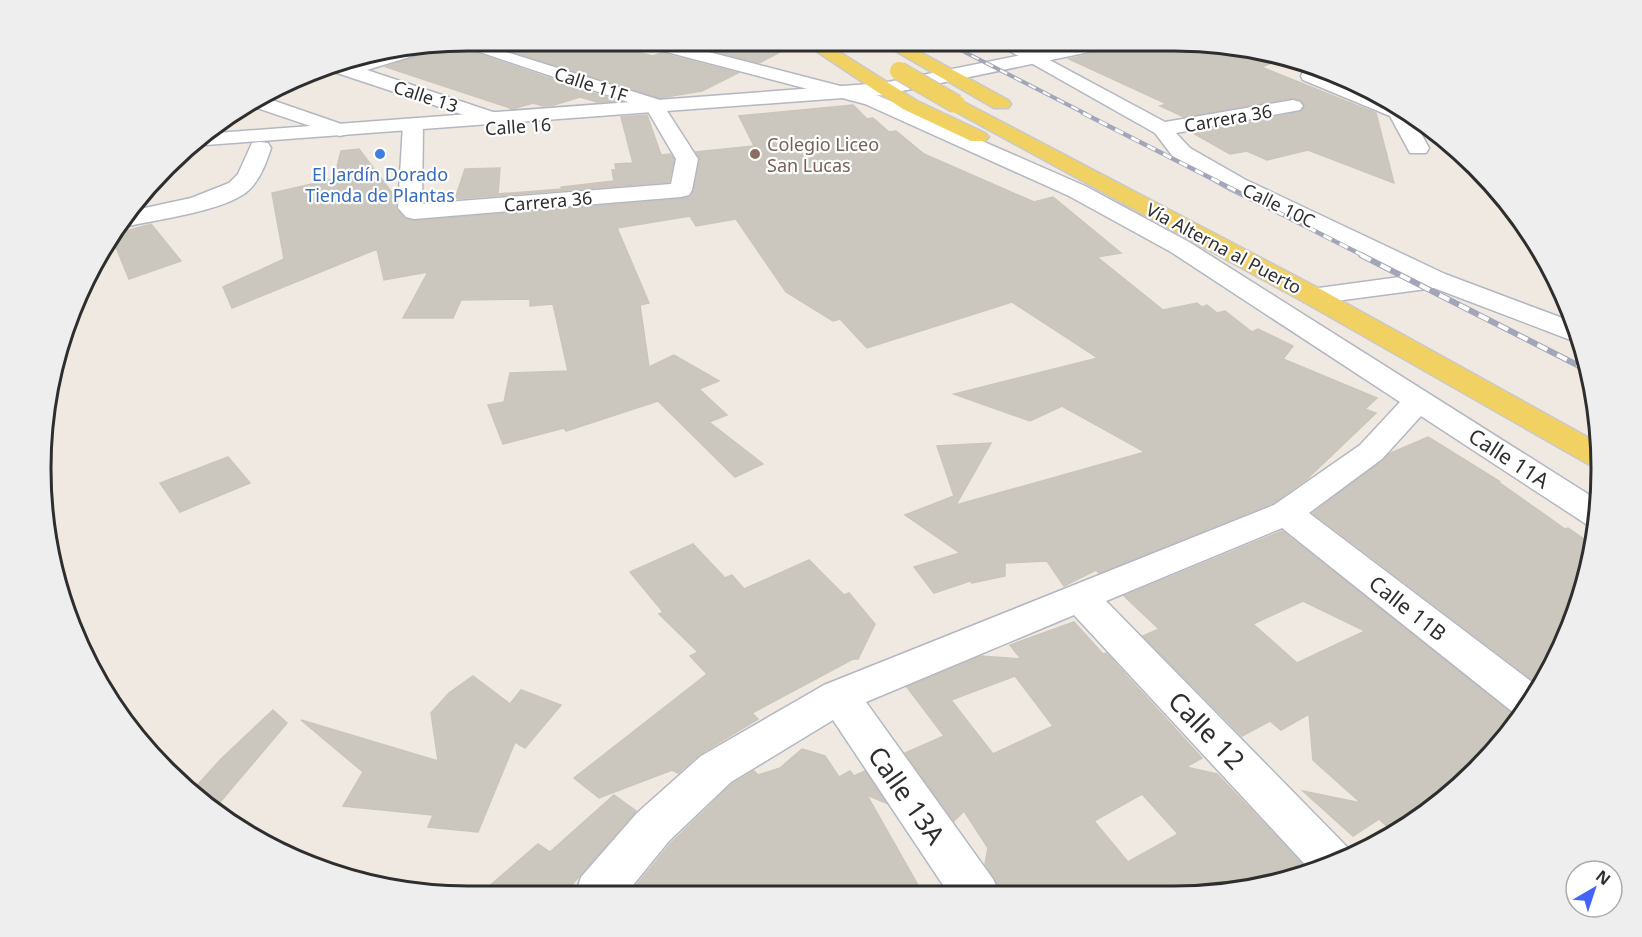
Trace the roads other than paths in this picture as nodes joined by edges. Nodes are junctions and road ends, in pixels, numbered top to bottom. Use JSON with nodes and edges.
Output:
{"nodes":[{"id":1,"x":487,"y":51,"type":"edge"},
{"id":2,"x":705,"y":51,"type":"edge"},
{"id":3,"x":823,"y":51,"type":"edge"},
{"id":4,"x":906,"y":51,"type":"edge"},
{"id":5,"x":1020,"y":51,"type":"edge"},
{"id":6,"x":1072,"y":51,"type":"edge"},
{"id":7,"x":1036,"y":59,"type":"junction"},
{"id":8,"x":882,"y":61,"type":"dead end"},
{"id":9,"x":346,"y":69,"type":"edge"},
{"id":10,"x":1311,"y":74,"type":"edge"},
{"id":11,"x":951,"y":75,"type":"junction"},
{"id":12,"x":841,"y":90,"type":"junction"},
{"id":13,"x":878,"y":94,"type":"junction"},
{"id":14,"x":1373,"y":102,"type":"edge"},
{"id":15,"x":265,"y":104,"type":"edge"},
{"id":16,"x":1293,"y":106,"type":"dead end"},
{"id":17,"x":656,"y":110,"type":"junction"},
{"id":18,"x":489,"y":117,"type":"junction"},
{"id":19,"x":1404,"y":120,"type":"edge"},
{"id":20,"x":413,"y":129,"type":"junction"},
{"id":21,"x":1162,"y":129,"type":"junction"},
{"id":22,"x":339,"y":130,"type":"junction"},
{"id":23,"x":211,"y":140,"type":"edge"},
{"id":24,"x":921,"y":144,"type":"dead end"},
{"id":25,"x":260,"y":148,"type":"junction"},
{"id":26,"x":1418,"y":148,"type":"dead end"},
{"id":27,"x":197,"y":151,"type":"edge"},
{"id":28,"x":1106,"y":185,"type":"junction"},
{"id":29,"x":135,"y":217,"type":"edge"},
{"id":30,"x":1436,"y":280,"type":"junction"},
{"id":31,"x":1313,"y":296,"type":"junction"},
{"id":32,"x":1567,"y":329,"type":"edge"},
{"id":33,"x":1419,"y":400,"type":"junction"},
{"id":34,"x":1590,"y":452,"type":"edge"},
{"id":35,"x":1588,"y":510,"type":"edge"},
{"id":36,"x":1286,"y":513,"type":"junction"},
{"id":37,"x":1080,"y":598,"type":"junction"},
{"id":38,"x":839,"y":696,"type":"junction"},
{"id":39,"x":1523,"y":697,"type":"edge"},
{"id":40,"x":1327,"y":856,"type":"edge"},
{"id":41,"x":605,"y":886,"type":"edge"},
{"id":42,"x":970,"y":886,"type":"edge"}],
"edges":[{"from":1,"to":17,"type":"street","name":"Calle 11F"},
{"from":2,"to":12,"type":"street","name":"Calle 11A"},
{"from":3,"to":13,"type":"main road"},
{"from":4,"to":11,"type":"main road"},
{"from":5,"to":7,"type":"street","name":"Calle 10C"},
{"from":6,"to":7,"type":"street"},
{"from":7,"to":11,"type":"street"},
{"from":7,"to":21,"type":"street","name":"Calle 10C"},
{"from":8,"to":28,"type":"main road","name":"Vía Alterna al Puerto","bridge":true},
{"from":9,"to":18,"type":"street","name":"Calle 13"},
{"from":10,"to":14,"type":"street"},
{"from":11,"to":13,"type":"street"},
{"from":11,"to":28,"type":"main road"},
{"from":12,"to":13,"type":"street","name":"Calle 11A"},
{"from":12,"to":17,"type":"street","name":"Calle 16"},
{"from":13,"to":24,"type":"street"},
{"from":13,"to":28,"type":"main road"},
{"from":13,"to":33,"type":"street","name":"Calle 11A"},
{"from":15,"to":22,"type":"street"},
{"from":16,"to":21,"type":"street","name":"Carrera 36"},
{"from":17,"to":18,"type":"street","name":"Calle 16"},
{"from":17,"to":20,"type":"street","name":"Calle 16"},
{"from":17,"to":20,"type":"street","name":"Carrera 36"},
{"from":18,"to":20,"type":"street","name":"Calle 16"},
{"from":19,"to":26,"type":"street"},
{"from":20,"to":22,"type":"street","name":"Calle 16"},
{"from":20,"to":25,"type":"street","name":"Calle 16"},
{"from":21,"to":30,"type":"street","name":"Calle 10C"},
{"from":22,"to":23,"type":"street","name":"Calle 16"},
{"from":25,"to":27,"type":"street","name":"Calle 16"},
{"from":25,"to":29,"type":"street"},
{"from":28,"to":31,"type":"main road","name":"Vía Alterna al Puerto"},
{"from":30,"to":31,"type":"street"},
{"from":30,"to":32,"type":"street","name":"Calle 10C"},
{"from":31,"to":34,"type":"main road","name":"Vía Alterna al Puerto"},
{"from":33,"to":35,"type":"street","name":"Calle 11A"},
{"from":33,"to":36,"type":"street"},
{"from":36,"to":37,"type":"street"},
{"from":36,"to":39,"type":"street","name":"Calle 11B"},
{"from":37,"to":38,"type":"street"},
{"from":37,"to":40,"type":"street","name":"Calle 12"},
{"from":38,"to":41,"type":"street"},
{"from":38,"to":42,"type":"street","name":"Calle 13A"}]}
